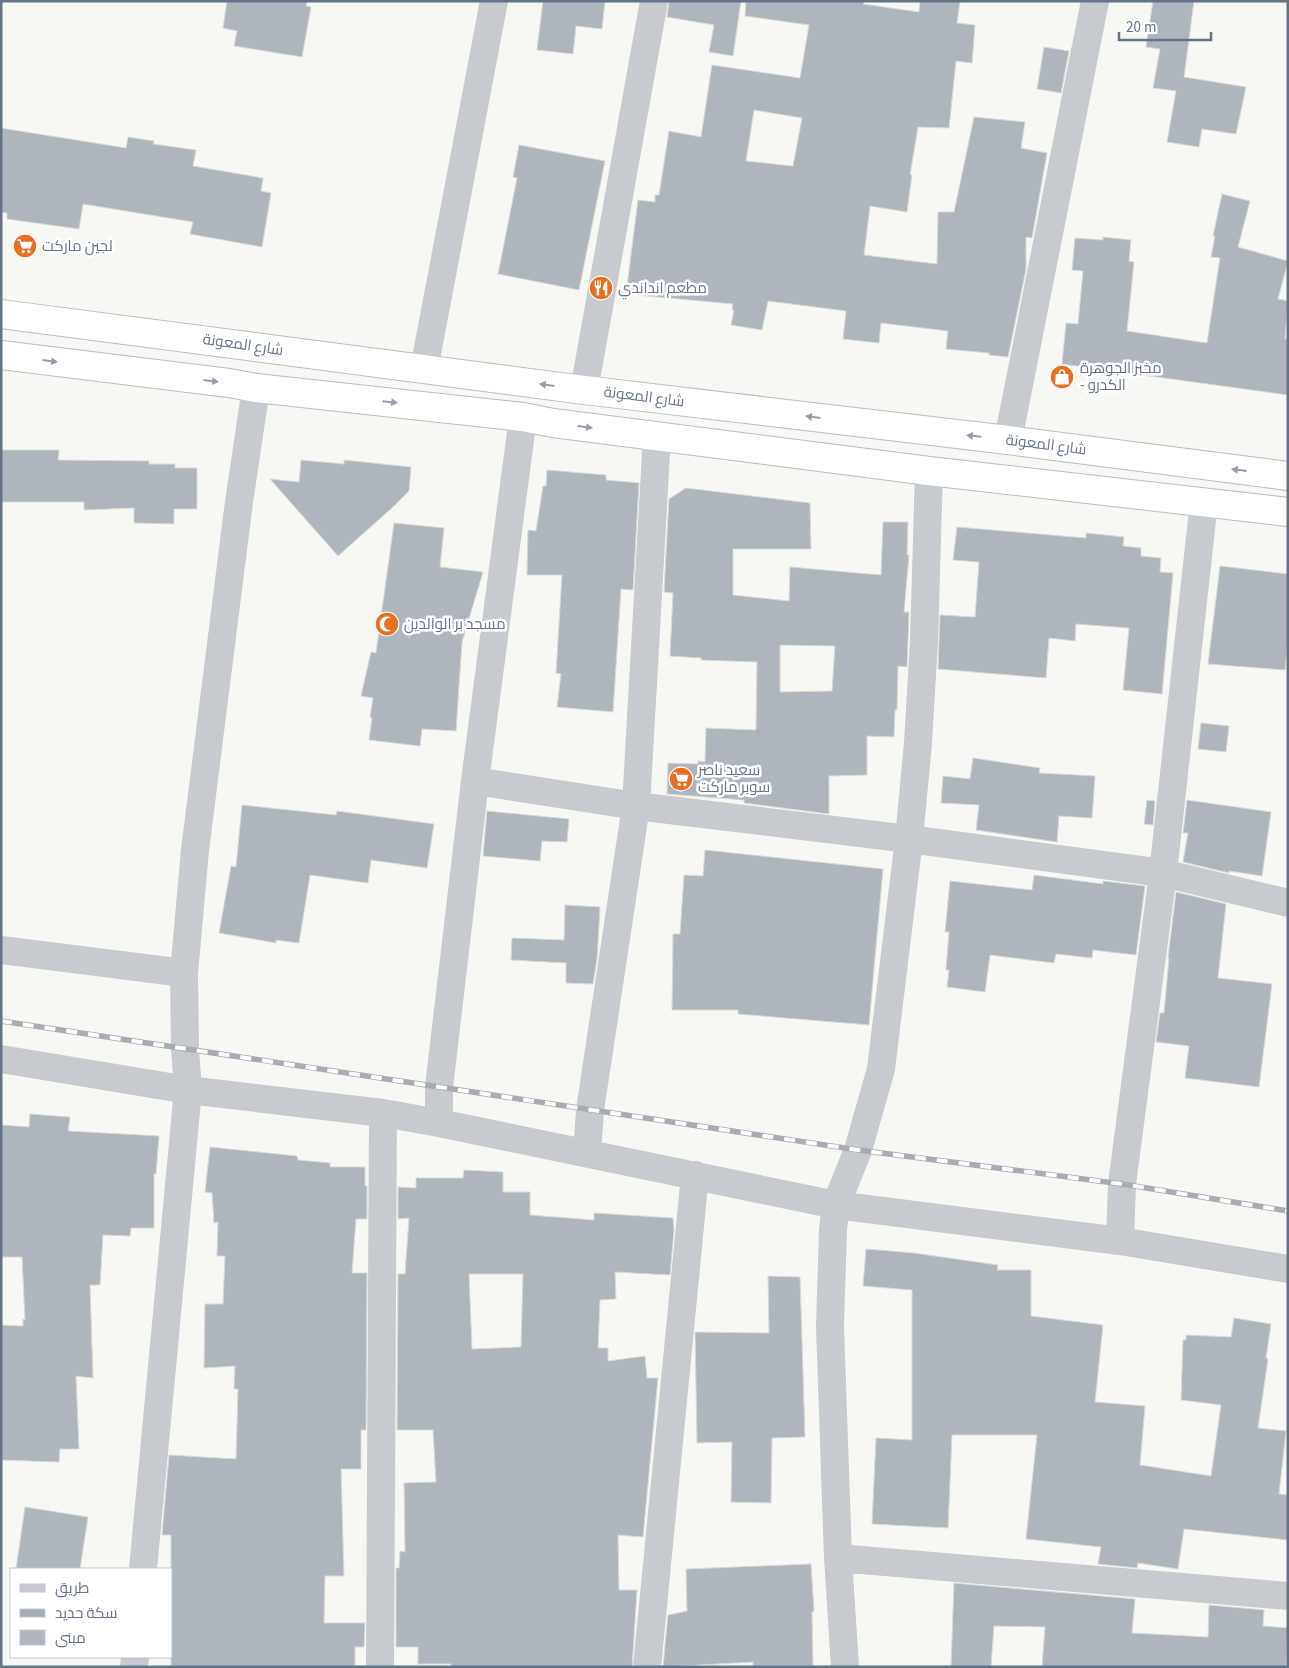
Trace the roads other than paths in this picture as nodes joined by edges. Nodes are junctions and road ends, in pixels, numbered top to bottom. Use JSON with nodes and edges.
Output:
{"nodes":[{"id":1,"x":494,"y":1,"type":"edge"},
{"id":2,"x":654,"y":1,"type":"edge"},
{"id":3,"x":1095,"y":1,"type":"edge"},
{"id":4,"x":1,"y":314,"type":"edge"},
{"id":5,"x":1,"y":355,"type":"edge"},
{"id":6,"x":366,"y":362,"type":"junction"},
{"id":7,"x":424,"y":368,"type":"junction"},
{"id":8,"x":256,"y":388,"type":"junction"},
{"id":9,"x":584,"y":390,"type":"junction"},
{"id":10,"x":359,"y":398,"type":"junction"},
{"id":11,"x":523,"y":416,"type":"junction"},
{"id":12,"x":657,"y":436,"type":"junction"},
{"id":13,"x":1008,"y":440,"type":"junction"},
{"id":14,"x":929,"y":470,"type":"junction"},
{"id":15,"x":1288,"y":476,"type":"edge"},
{"id":16,"x":1204,"y":502,"type":"junction"},
{"id":17,"x":1288,"y":512,"type":"edge"},
{"id":18,"x":475,"y":781,"type":"junction"},
{"id":19,"x":636,"y":806,"type":"junction"},
{"id":20,"x":909,"y":839,"type":"junction"},
{"id":21,"x":1163,"y":873,"type":"junction"},
{"id":22,"x":1288,"y":903,"type":"edge"},
{"id":23,"x":1,"y":950,"type":"edge"},
{"id":24,"x":184,"y":973,"type":"junction"},
{"id":25,"x":1,"y":1058,"type":"edge"},
{"id":26,"x":188,"y":1090,"type":"junction"},
{"id":27,"x":383,"y":1113,"type":"junction"},
{"id":28,"x":439,"y":1123,"type":"junction"},
{"id":29,"x":587,"y":1153,"type":"junction"},
{"id":30,"x":695,"y":1175,"type":"junction"},
{"id":31,"x":836,"y":1205,"type":"junction"},
{"id":32,"x":1120,"y":1241,"type":"junction"},
{"id":33,"x":1288,"y":1269,"type":"edge"},
{"id":34,"x":838,"y":1558,"type":"junction"},
{"id":35,"x":143,"y":1568,"type":"edge"},
{"id":36,"x":1288,"y":1596,"type":"edge"},
{"id":37,"x":380,"y":1667,"type":"edge"},
{"id":38,"x":647,"y":1667,"type":"edge"},
{"id":39,"x":845,"y":1667,"type":"edge"}],
"edges":[{"from":1,"to":7,"type":"street"},
{"from":2,"to":9,"type":"street"},
{"from":3,"to":13,"type":"street"},
{"from":4,"to":6,"type":"highway","name":"شارع المعونة"},
{"from":5,"to":8,"type":"highway","one_way":true},
{"from":6,"to":7,"type":"highway","name":"شارع المعونة"},
{"from":6,"to":10,"type":"highway"},
{"from":9,"to":7,"type":"highway","name":"شارع المعونة","one_way":true},
{"from":8,"to":10,"type":"highway"},
{"from":8,"to":24,"type":"street"},
{"from":13,"to":9,"type":"highway","name":"شارع المعونة","one_way":true},
{"from":10,"to":11,"type":"highway","one_way":true},
{"from":11,"to":12,"type":"highway","one_way":true},
{"from":11,"to":18,"type":"street"},
{"from":12,"to":14,"type":"highway"},
{"from":12,"to":19,"type":"street"},
{"from":15,"to":13,"type":"highway","name":"شارع المعونة","one_way":true},
{"from":14,"to":16,"type":"highway"},
{"from":14,"to":20,"type":"street"},
{"from":16,"to":17,"type":"highway"},
{"from":16,"to":21,"type":"street"},
{"from":18,"to":19,"type":"street"},
{"from":18,"to":28,"type":"street"},
{"from":19,"to":20,"type":"street"},
{"from":19,"to":29,"type":"street"},
{"from":20,"to":21,"type":"street"},
{"from":20,"to":31,"type":"street"},
{"from":21,"to":22,"type":"street"},
{"from":21,"to":32,"type":"street"},
{"from":23,"to":24,"type":"street"},
{"from":24,"to":26,"type":"street"},
{"from":25,"to":26,"type":"street"},
{"from":26,"to":27,"type":"street"},
{"from":26,"to":35,"type":"street"},
{"from":27,"to":28,"type":"street"},
{"from":27,"to":37,"type":"street"},
{"from":28,"to":29,"type":"street"},
{"from":29,"to":30,"type":"street"},
{"from":30,"to":31,"type":"street"},
{"from":30,"to":38,"type":"street"},
{"from":31,"to":32,"type":"street"},
{"from":31,"to":34,"type":"street"},
{"from":32,"to":33,"type":"street"},
{"from":34,"to":36,"type":"street"},
{"from":34,"to":39,"type":"street"}]}
